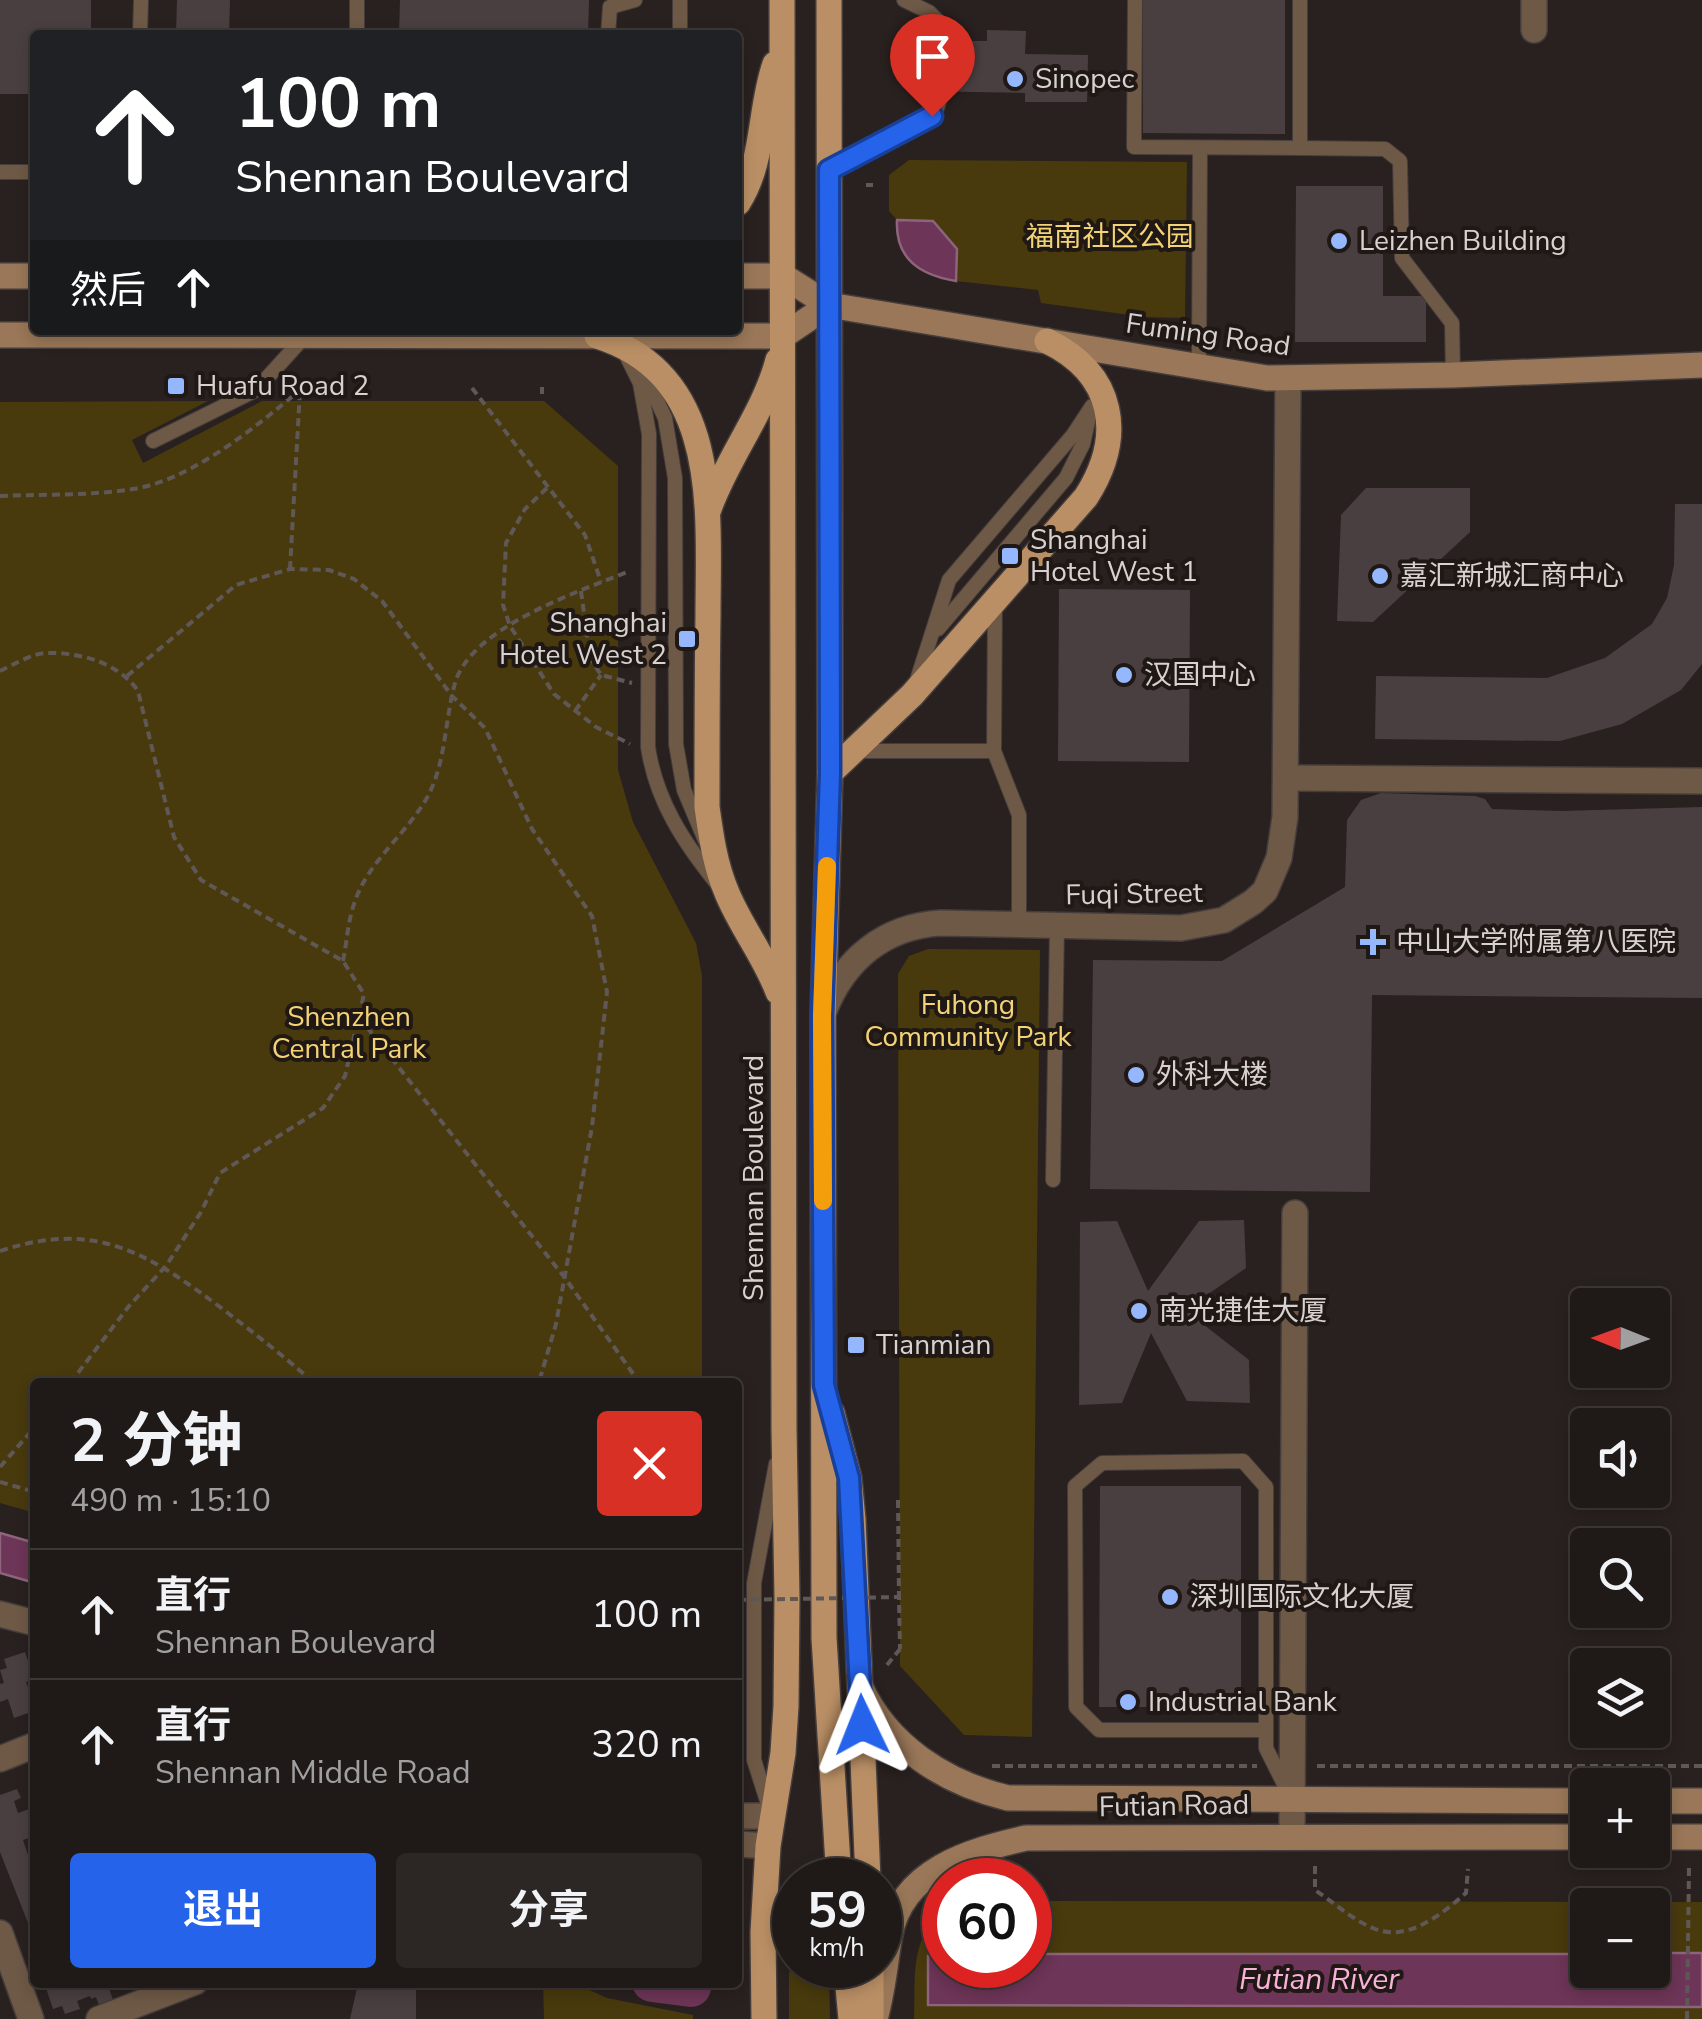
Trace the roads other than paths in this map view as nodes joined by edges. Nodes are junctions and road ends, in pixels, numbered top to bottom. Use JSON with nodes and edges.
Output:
{"nodes":[{"id":1,"x":141,"y":0,"type":"edge"},
{"id":2,"x":357,"y":0,"type":"edge"},
{"id":3,"x":635,"y":0,"type":"edge"},
{"id":4,"x":680,"y":0,"type":"edge"},
{"id":5,"x":782,"y":0,"type":"edge"},
{"id":6,"x":829,"y":0,"type":"edge"},
{"id":7,"x":904,"y":0,"type":"edge"},
{"id":8,"x":1135,"y":0,"type":"edge"},
{"id":9,"x":1300,"y":0,"type":"edge"},
{"id":10,"x":1534,"y":0,"type":"edge"},
{"id":11,"x":140,"y":30,"type":"edge"},
{"id":12,"x":356,"y":30,"type":"edge"},
{"id":13,"x":608,"y":30,"type":"edge"},
{"id":14,"x":680,"y":30,"type":"edge"},
{"id":15,"x":1534,"y":30,"type":"dead end"},
{"id":16,"x":784,"y":40,"type":"junction"},
{"id":17,"x":1200,"y":148,"type":"junction"},
{"id":18,"x":1300,"y":148,"type":"junction"},
{"id":19,"x":829,"y":170,"type":"junction"},
{"id":20,"x":0,"y":172,"type":"edge"},
{"id":21,"x":30,"y":172,"type":"edge"},
{"id":22,"x":742,"y":193,"type":"edge"},
{"id":23,"x":0,"y":276,"type":"edge"},
{"id":24,"x":30,"y":276,"type":"edge"},
{"id":25,"x":742,"y":276,"type":"edge"},
{"id":26,"x":783,"y":276,"type":"junction"},
{"id":27,"x":829,"y":305,"type":"junction"},
{"id":28,"x":0,"y":335,"type":"edge"},
{"id":29,"x":306,"y":335,"type":"junction"},
{"id":30,"x":783,"y":336,"type":"junction"},
{"id":31,"x":608,"y":339,"type":"junction"},
{"id":32,"x":1047,"y":341,"type":"junction"},
{"id":33,"x":1702,"y":364,"type":"edge"},
{"id":34,"x":1200,"y":368,"type":"junction"},
{"id":35,"x":1453,"y":375,"type":"junction"},
{"id":36,"x":1094,"y":378,"type":"junction"},
{"id":37,"x":1288,"y":378,"type":"junction"},
{"id":38,"x":1092,"y":406,"type":"junction"},
{"id":39,"x":153,"y":441,"type":"dead end"},
{"id":40,"x":708,"y":513,"type":"junction"},
{"id":41,"x":995,"y":601,"type":"junction"},
{"id":42,"x":931,"y":637,"type":"junction"},
{"id":43,"x":912,"y":695,"type":"junction"},
{"id":44,"x":854,"y":751,"type":"junction"},
{"id":45,"x":994,"y":751,"type":"junction"},
{"id":46,"x":830,"y":773,"type":"junction"},
{"id":47,"x":1286,"y":778,"type":"junction"},
{"id":48,"x":1702,"y":781,"type":"edge"},
{"id":49,"x":718,"y":869,"type":"junction"},
{"id":50,"x":729,"y":898,"type":"junction"},
{"id":51,"x":1019,"y":925,"type":"junction"},
{"id":52,"x":1056,"y":926,"type":"junction"},
{"id":53,"x":822,"y":1016,"type":"junction"},
{"id":54,"x":784,"y":1022,"type":"junction"},
{"id":55,"x":1053,"y":1180,"type":"dead end"},
{"id":56,"x":1295,"y":1213,"type":"dead end"},
{"id":57,"x":824,"y":1385,"type":"junction"},
{"id":58,"x":1,"y":1615,"type":"edge"},
{"id":59,"x":30,"y":1622,"type":"edge"},
{"id":60,"x":860,"y":1686,"type":"junction"},
{"id":61,"x":1266,"y":1730,"type":"junction"},
{"id":62,"x":30,"y":1747,"type":"edge"},
{"id":63,"x":0,"y":1759,"type":"edge"},
{"id":64,"x":1292,"y":1800,"type":"junction"},
{"id":65,"x":1570,"y":1801,"type":"edge"},
{"id":66,"x":1670,"y":1801,"type":"edge"},
{"id":67,"x":1702,"y":1801,"type":"edge"},
{"id":68,"x":742,"y":1816,"type":"edge"},
{"id":69,"x":772,"y":1816,"type":"junction"},
{"id":70,"x":1292,"y":1835,"type":"junction"},
{"id":71,"x":1670,"y":1837,"type":"edge"},
{"id":72,"x":1702,"y":1837,"type":"edge"},
{"id":73,"x":1570,"y":1838,"type":"edge"},
{"id":74,"x":742,"y":1844,"type":"edge"},
{"id":75,"x":768,"y":1846,"type":"junction"},
{"id":76,"x":838,"y":1858,"type":"edge"},
{"id":77,"x":867,"y":1858,"type":"edge"},
{"id":78,"x":0,"y":1933,"type":"edge"},
{"id":79,"x":762,"y":1978,"type":"junction"},
{"id":80,"x":173,"y":1988,"type":"edge"},
{"id":81,"x":848,"y":1988,"type":"edge"},
{"id":82,"x":872,"y":1988,"type":"edge"},
{"id":83,"x":32,"y":2019,"type":"edge"},
{"id":84,"x":100,"y":2019,"type":"edge"},
{"id":85,"x":754,"y":2019,"type":"edge"},
{"id":86,"x":764,"y":2019,"type":"edge"},
{"id":87,"x":851,"y":2019,"type":"edge"},
{"id":88,"x":873,"y":2019,"type":"edge"}],
"edges":[{"from":1,"to":11,"type":"lane"},
{"from":2,"to":12,"type":"lane"},
{"from":3,"to":13,"type":"lane"},
{"from":4,"to":14,"type":"lane"},
{"from":5,"to":16,"type":"main road","name":"Shennan Boulevard"},
{"from":6,"to":19,"type":"main road"},
{"from":7,"to":19,"type":"lane"},
{"from":8,"to":17,"type":"lane"},
{"from":9,"to":18,"type":"lane"},
{"from":10,"to":15,"type":"street"},
{"from":16,"to":22,"type":"main road"},
{"from":16,"to":26,"type":"main road","name":"Shennan Boulevard"},
{"from":17,"to":18,"type":"lane"},
{"from":17,"to":34,"type":"lane"},
{"from":18,"to":35,"type":"lane"},
{"from":19,"to":27,"type":"main road"},
{"from":20,"to":21,"type":"lane"},
{"from":23,"to":24,"type":"main road"},
{"from":25,"to":26,"type":"main road"},
{"from":26,"to":27,"type":"main road"},
{"from":26,"to":30,"type":"main road","name":"Shennan Boulevard"},
{"from":27,"to":30,"type":"main road"},
{"from":27,"to":32,"type":"main road","name":"Fuming Road"},
{"from":27,"to":46,"type":"main road"},
{"from":28,"to":29,"type":"main road"},
{"from":29,"to":31,"type":"main road"},
{"from":29,"to":39,"type":"lane"},
{"from":30,"to":31,"type":"main road"},
{"from":30,"to":40,"type":"main road"},
{"from":30,"to":54,"type":"main road","name":"Shennan Boulevard"},
{"from":31,"to":40,"type":"main road"},
{"from":31,"to":49,"type":"lane"},
{"from":31,"to":50,"type":"lane"},
{"from":32,"to":34,"type":"main road","name":"Fuming Road"},
{"from":32,"to":36,"type":"main road"},
{"from":33,"to":35,"type":"main road","name":"Fuming Road"},
{"from":34,"to":37,"type":"main road","name":"Fuming Road"},
{"from":35,"to":37,"type":"main road","name":"Fuming Road"},
{"from":36,"to":38,"type":"lane"},
{"from":36,"to":41,"type":"main road"},
{"from":37,"to":47,"type":"street","name":"Fuqi Street"},
{"from":38,"to":42,"type":"lane"},
{"from":38,"to":42,"type":"lane"},
{"from":40,"to":49,"type":"main road"},
{"from":41,"to":43,"type":"main road"},
{"from":41,"to":45,"type":"lane"},
{"from":42,"to":43,"type":"lane"},
{"from":43,"to":44,"type":"main road"},
{"from":44,"to":45,"type":"lane"},
{"from":44,"to":46,"type":"main road"},
{"from":45,"to":51,"type":"lane"},
{"from":46,"to":53,"type":"main road"},
{"from":47,"to":48,"type":"street"},
{"from":47,"to":52,"type":"street","name":"Fuqi Street"},
{"from":49,"to":50,"type":"main road"},
{"from":50,"to":54,"type":"main road"},
{"from":51,"to":52,"type":"street","name":"Fuqi Street"},
{"from":51,"to":53,"type":"street","name":"Fuqi Street"},
{"from":52,"to":55,"type":"lane"},
{"from":53,"to":57,"type":"main road"},
{"from":54,"to":69,"type":"main road","name":"Shennan Boulevard"},
{"from":56,"to":64,"type":"street"},
{"from":57,"to":60,"type":"main road"},
{"from":57,"to":76,"type":"main road"},
{"from":58,"to":59,"type":"street"},
{"from":60,"to":64,"type":"main road","name":"Futian Road"},
{"from":60,"to":77,"type":"main road"},
{"from":61,"to":61,"type":"lane"},
{"from":61,"to":64,"type":"lane"},
{"from":62,"to":63,"type":"street"},
{"from":64,"to":65,"type":"main road","name":"Futian Road"},
{"from":64,"to":70,"type":"street"},
{"from":66,"to":67,"type":"main road"},
{"from":68,"to":69,"type":"street"},
{"from":69,"to":75,"type":"main road","name":"Shennan Boulevard"},
{"from":70,"to":73,"type":"main road","name":"Futian Road"},
{"from":70,"to":88,"type":"main road","name":"Futian Road"},
{"from":71,"to":72,"type":"main road"},
{"from":74,"to":75,"type":"street"},
{"from":75,"to":79,"type":"main road","name":"Shennan Boulevard"},
{"from":78,"to":83,"type":"street"},
{"from":79,"to":85,"type":"main road"},
{"from":79,"to":86,"type":"main road","name":"Shennan Boulevard"},
{"from":80,"to":84,"type":"street"},
{"from":81,"to":87,"type":"main road"},
{"from":82,"to":88,"type":"main road"}]}
